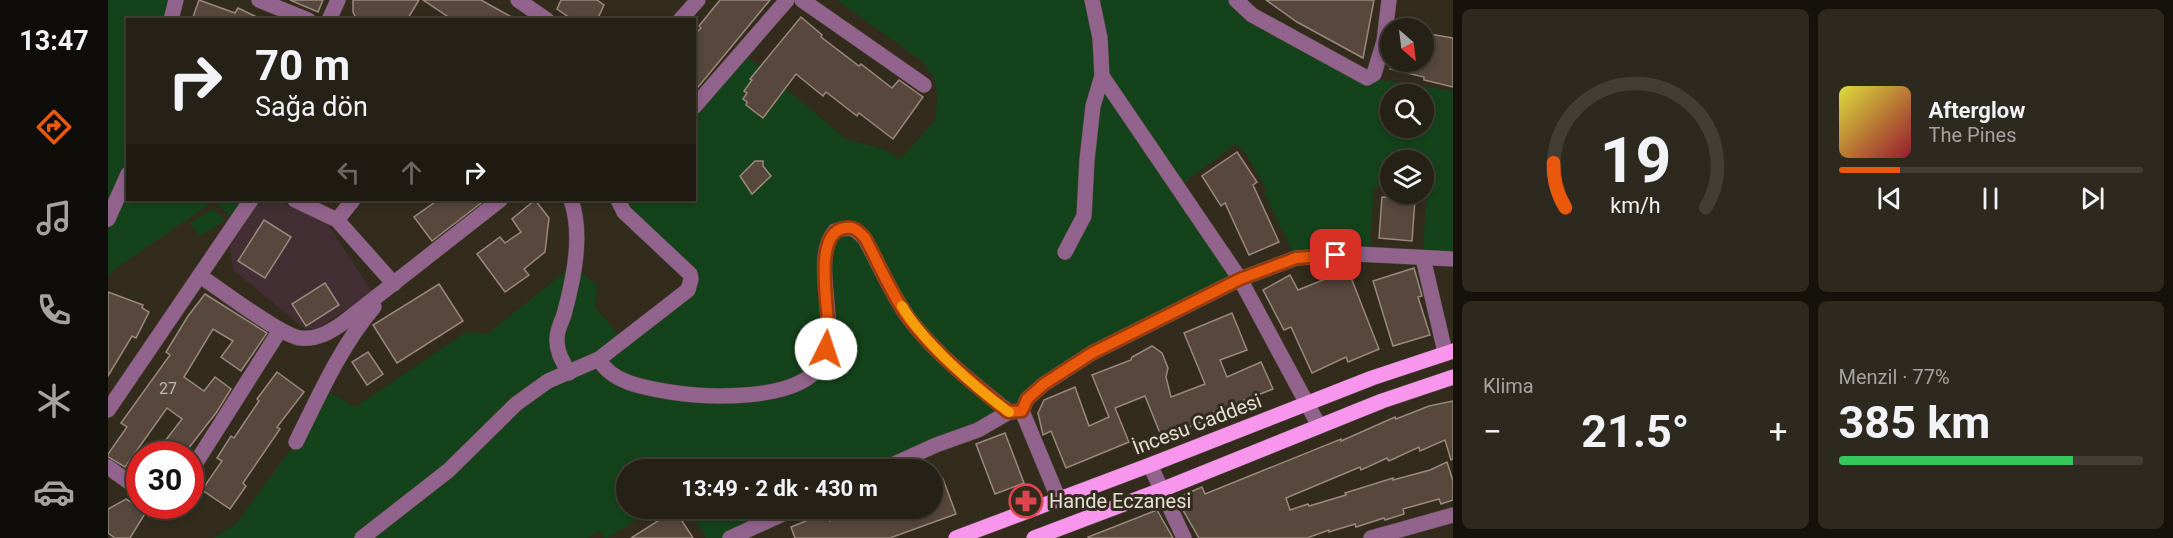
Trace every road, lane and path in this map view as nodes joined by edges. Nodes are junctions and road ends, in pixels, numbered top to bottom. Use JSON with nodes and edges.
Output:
{"nodes":[{"id":1,"x":176,"y":0,"type":"edge"},
{"id":2,"x":259,"y":0,"type":"edge"},
{"id":3,"x":338,"y":0,"type":"edge"},
{"id":4,"x":518,"y":0,"type":"edge"},
{"id":5,"x":698,"y":0,"type":"edge"},
{"id":6,"x":787,"y":0,"type":"edge"},
{"id":7,"x":802,"y":0,"type":"edge"},
{"id":8,"x":1092,"y":0,"type":"edge"},
{"id":9,"x":1236,"y":0,"type":"edge"},
{"id":10,"x":1389,"y":0,"type":"edge"},
{"id":11,"x":541,"y":10,"type":"edge"},
{"id":12,"x":172,"y":18,"type":"edge"},
{"id":13,"x":303,"y":18,"type":"edge"},
{"id":14,"x":332,"y":18,"type":"edge"},
{"id":15,"x":682,"y":18,"type":"edge"},
{"id":16,"x":1102,"y":76,"type":"junction"},
{"id":17,"x":924,"y":85,"type":"dead end"},
{"id":18,"x":696,"y":105,"type":"edge"},
{"id":19,"x":126,"y":178,"type":"edge"},
{"id":20,"x":250,"y":201,"type":"edge"},
{"id":21,"x":297,"y":201,"type":"edge"},
{"id":22,"x":352,"y":201,"type":"edge"},
{"id":23,"x":499,"y":201,"type":"edge"},
{"id":24,"x":571,"y":201,"type":"edge"},
{"id":25,"x":618,"y":201,"type":"edge"},
{"id":26,"x":108,"y":219,"type":"edge"},
{"id":27,"x":337,"y":220,"type":"junction"},
{"id":28,"x":1065,"y":252,"type":"dead end"},
{"id":29,"x":1423,"y":258,"type":"junction"},
{"id":30,"x":1453,"y":259,"type":"edge"},
{"id":31,"x":200,"y":276,"type":"junction"},
{"id":32,"x":1240,"y":279,"type":"junction"},
{"id":33,"x":394,"y":284,"type":"junction"},
{"id":34,"x":280,"y":330,"type":"junction"},
{"id":35,"x":1449,"y":351,"type":"edge"},
{"id":36,"x":599,"y":358,"type":"junction"},
{"id":37,"x":569,"y":373,"type":"junction"},
{"id":38,"x":1453,"y":377,"type":"edge"},
{"id":39,"x":1308,"y":403,"type":"junction"},
{"id":40,"x":108,"y":410,"type":"edge"},
{"id":41,"x":1015,"y":412,"type":"junction"},
{"id":42,"x":1319,"y":426,"type":"junction"},
{"id":43,"x":296,"y":442,"type":"dead end"},
{"id":44,"x":204,"y":450,"type":"edge"},
{"id":45,"x":905,"y":459,"type":"edge"},
{"id":46,"x":1150,"y":465,"type":"junction"},
{"id":47,"x":108,"y":467,"type":"edge"},
{"id":48,"x":126,"y":480,"type":"edge"},
{"id":49,"x":1161,"y":490,"type":"junction"},
{"id":50,"x":1059,"y":500,"type":"junction"},
{"id":51,"x":1453,"y":515,"type":"edge"},
{"id":52,"x":771,"y":519,"type":"edge"},
{"id":53,"x":759,"y":524,"type":"junction"},
{"id":54,"x":362,"y":538,"type":"edge"},
{"id":55,"x":730,"y":538,"type":"edge"},
{"id":56,"x":766,"y":538,"type":"edge"},
{"id":57,"x":956,"y":538,"type":"edge"},
{"id":58,"x":1034,"y":538,"type":"edge"},
{"id":59,"x":1184,"y":538,"type":"edge"},
{"id":60,"x":1371,"y":538,"type":"edge"}],
"edges":[{"from":1,"to":12,"type":"street"},
{"from":2,"to":13,"type":"street"},
{"from":3,"to":14,"type":"street"},
{"from":4,"to":11,"type":"street"},
{"from":5,"to":15,"type":"street"},
{"from":6,"to":18,"type":"street"},
{"from":7,"to":17,"type":"street"},
{"from":8,"to":16,"type":"street"},
{"from":9,"to":10,"type":"street"},
{"from":16,"to":28,"type":"street"},
{"from":16,"to":32,"type":"street"},
{"from":19,"to":26,"type":"street"},
{"from":20,"to":31,"type":"street"},
{"from":21,"to":27,"type":"street"},
{"from":22,"to":27,"type":"street"},
{"from":23,"to":33,"type":"street"},
{"from":24,"to":37,"type":"street"},
{"from":25,"to":36,"type":"street"},
{"from":27,"to":33,"type":"street"},
{"from":29,"to":30,"type":"street"},
{"from":29,"to":32,"type":"street"},
{"from":29,"to":35,"type":"street"},
{"from":31,"to":34,"type":"street"},
{"from":31,"to":40,"type":"street"},
{"from":32,"to":39,"type":"street"},
{"from":32,"to":41,"type":"street"},
{"from":33,"to":34,"type":"street"},
{"from":33,"to":43,"type":"street"},
{"from":34,"to":44,"type":"street"},
{"from":35,"to":39,"type":"main road","name":"İncesu Caddesi"},
{"from":36,"to":37,"type":"street"},
{"from":36,"to":41,"type":"street"},
{"from":37,"to":54,"type":"street"},
{"from":38,"to":42,"type":"main road"},
{"from":39,"to":42,"type":"street"},
{"from":39,"to":46,"type":"main road","name":"İncesu Caddesi"},
{"from":41,"to":45,"type":"street"},
{"from":41,"to":50,"type":"street"},
{"from":42,"to":49,"type":"main road"},
{"from":46,"to":49,"type":"street"},
{"from":46,"to":50,"type":"main road","name":"İncesu Caddesi"},
{"from":47,"to":48,"type":"street"},
{"from":49,"to":58,"type":"main road"},
{"from":49,"to":59,"type":"street"},
{"from":50,"to":57,"type":"main road","name":"İncesu Caddesi"},
{"from":51,"to":60,"type":"street"},
{"from":52,"to":53,"type":"street"},
{"from":53,"to":55,"type":"street"},
{"from":53,"to":56,"type":"street"}]}
